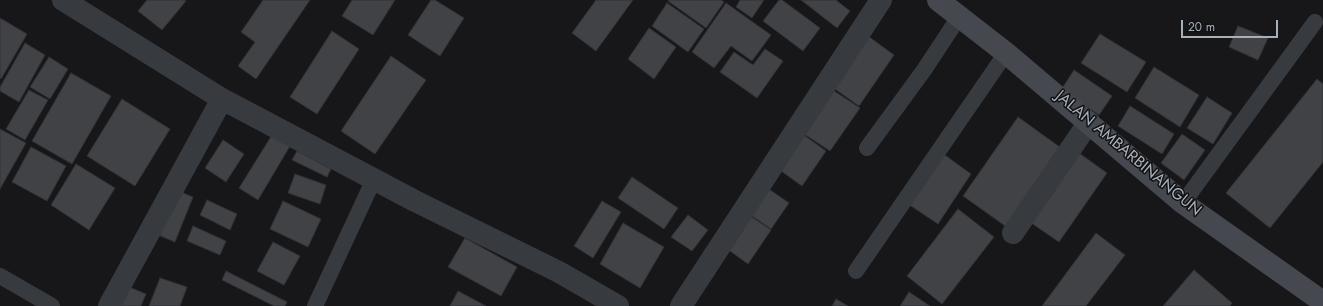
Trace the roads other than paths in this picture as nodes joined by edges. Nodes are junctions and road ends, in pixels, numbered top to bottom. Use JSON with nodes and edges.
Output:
{"nodes":[{"id":1,"x":63,"y":0,"type":"edge"},
{"id":2,"x":881,"y":0,"type":"edge"},
{"id":3,"x":938,"y":0,"type":"edge"},
{"id":4,"x":959,"y":17,"type":"junction"},
{"id":5,"x":1315,"y":22,"type":"dead end"},
{"id":6,"x":1006,"y":53,"type":"junction"},
{"id":7,"x":222,"y":99,"type":"junction"},
{"id":8,"x":1088,"y":122,"type":"junction"},
{"id":9,"x":867,"y":148,"type":"dead end"},
{"id":10,"x":374,"y":179,"type":"junction"},
{"id":11,"x":1183,"y":202,"type":"junction"},
{"id":12,"x":1013,"y":233,"type":"dead end"},
{"id":13,"x":856,"y":271,"type":"dead end"},
{"id":14,"x":0,"y":276,"type":"edge"},
{"id":15,"x":1323,"y":302,"type":"edge"},
{"id":16,"x":52,"y":306,"type":"edge"},
{"id":17,"x":109,"y":306,"type":"edge"},
{"id":18,"x":315,"y":306,"type":"edge"},
{"id":19,"x":618,"y":306,"type":"edge"},
{"id":20,"x":681,"y":306,"type":"edge"}],
"edges":[{"from":1,"to":7,"type":"street"},
{"from":2,"to":20,"type":"street"},
{"from":3,"to":4,"type":"main road","name":"JALAN AMBARBINANGUN"},
{"from":4,"to":6,"type":"main road","name":"JALAN AMBARBINANGUN"},
{"from":4,"to":9,"type":"lane"},
{"from":5,"to":11,"type":"lane"},
{"from":6,"to":8,"type":"main road","name":"JALAN AMBARBINANGUN"},
{"from":6,"to":13,"type":"lane"},
{"from":7,"to":10,"type":"street"},
{"from":7,"to":17,"type":"street"},
{"from":8,"to":11,"type":"main road","name":"JALAN AMBARBINANGUN"},
{"from":8,"to":12,"type":"street"},
{"from":10,"to":18,"type":"lane"},
{"from":10,"to":19,"type":"street"},
{"from":11,"to":15,"type":"main road","name":"JALAN AMBARBINANGUN"},
{"from":14,"to":16,"type":"lane"}]}
